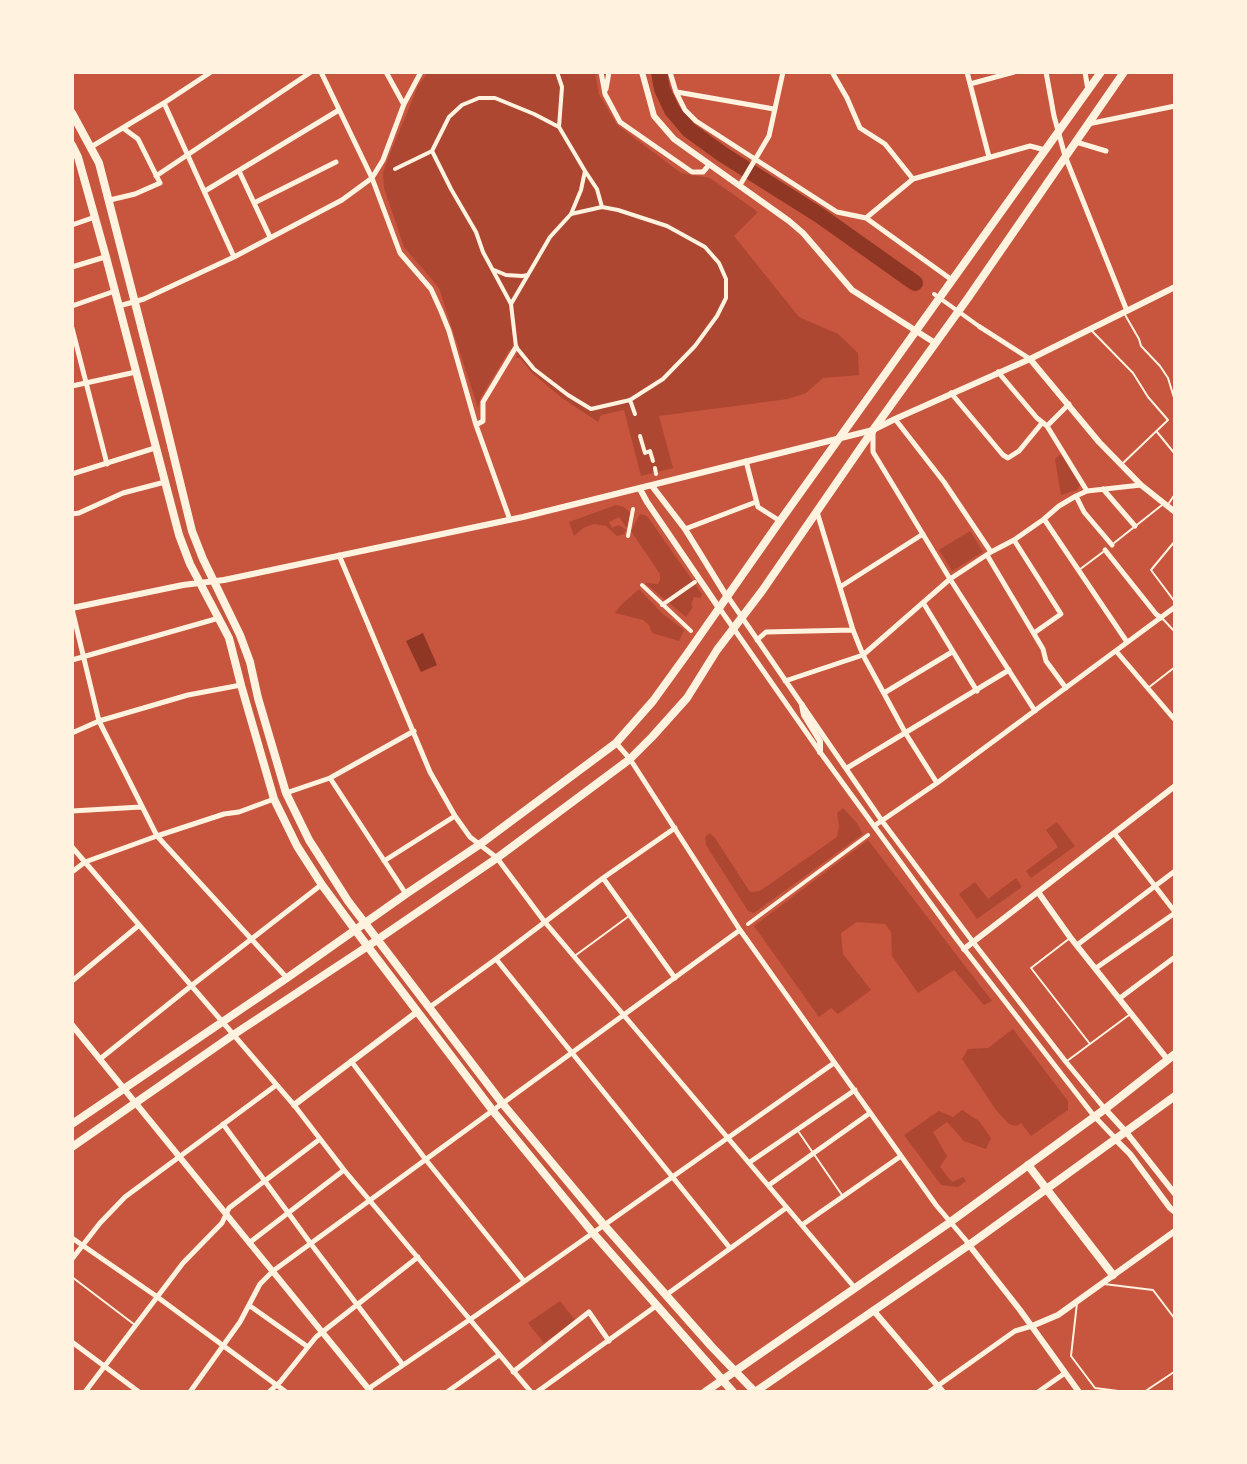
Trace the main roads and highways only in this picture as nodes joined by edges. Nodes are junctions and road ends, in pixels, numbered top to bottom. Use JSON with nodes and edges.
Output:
{"nodes":[{"id":1,"x":1101,"y":72,"type":"edge"},
{"id":2,"x":1124,"y":72,"type":"edge"},
{"id":3,"x":72,"y":113,"type":"edge"},
{"id":4,"x":72,"y":145,"type":"edge"},
{"id":5,"x":365,"y":924,"type":"junction"},
{"id":6,"x":356,"y":931,"type":"junction"},
{"id":7,"x":377,"y":940,"type":"junction"},
{"id":8,"x":368,"y":946,"type":"junction"},
{"id":9,"x":1171,"y":1057,"type":"edge"},
{"id":10,"x":1175,"y":1096,"type":"edge"},
{"id":11,"x":72,"y":1124,"type":"edge"},
{"id":12,"x":72,"y":1147,"type":"edge"},
{"id":13,"x":1028,"y":1165,"type":"junction"},
{"id":14,"x":1046,"y":1189,"type":"junction"},
{"id":15,"x":1113,"y":1275,"type":"road end"},
{"id":16,"x":735,"y":1372,"type":"junction"},
{"id":17,"x":723,"y":1380,"type":"junction"},
{"id":18,"x":705,"y":1392,"type":"edge"},
{"id":19,"x":733,"y":1392,"type":"edge"},
{"id":20,"x":755,"y":1392,"type":"edge"}],
"edges":[{"from":1,"to":5,"type":"main road"},
{"from":2,"to":7,"type":"main road"},
{"from":3,"to":5,"type":"main road"},
{"from":4,"to":6,"type":"main road"},
{"from":5,"to":6,"type":"main road"},
{"from":5,"to":7,"type":"main road"},
{"from":6,"to":8,"type":"main road"},
{"from":6,"to":11,"type":"main road"},
{"from":7,"to":8,"type":"main road"},
{"from":7,"to":16,"type":"main road"},
{"from":8,"to":12,"type":"main road"},
{"from":8,"to":17,"type":"main road"},
{"from":9,"to":13,"type":"main road"},
{"from":10,"to":14,"type":"main road"},
{"from":13,"to":14,"type":"main road"},
{"from":13,"to":16,"type":"main road"},
{"from":14,"to":15,"type":"main road"},
{"from":14,"to":20,"type":"main road"},
{"from":16,"to":17,"type":"main road"},
{"from":16,"to":20,"type":"main road"},
{"from":17,"to":18,"type":"main road"},
{"from":17,"to":19,"type":"main road"}]}
